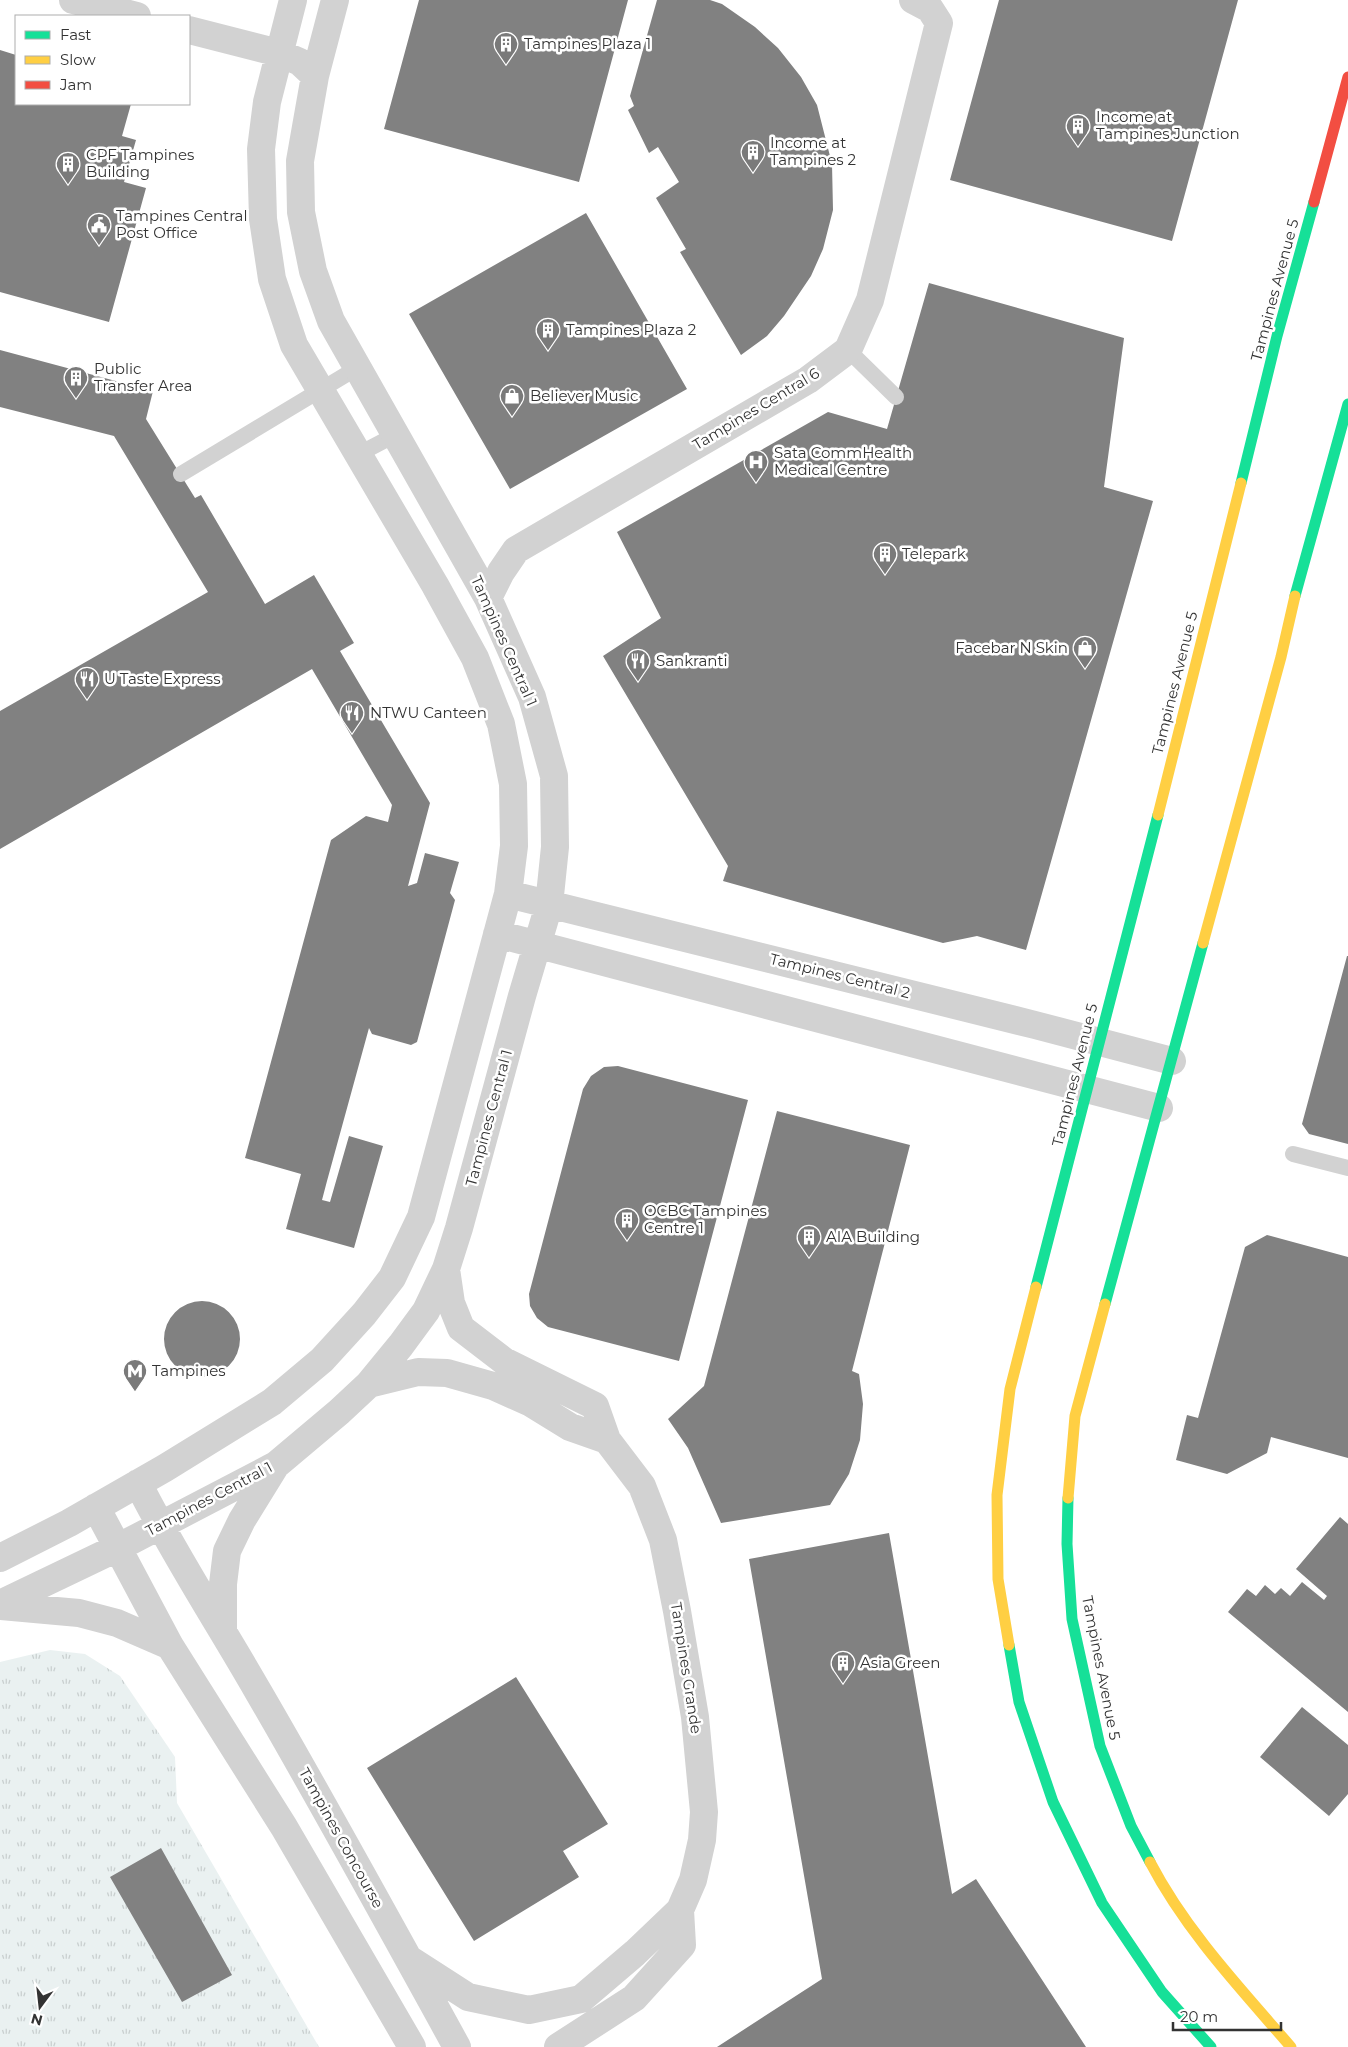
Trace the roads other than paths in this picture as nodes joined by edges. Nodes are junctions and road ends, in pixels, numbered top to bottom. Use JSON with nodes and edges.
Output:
{"nodes":[{"id":1,"x":73,"y":0,"type":"edge"},
{"id":2,"x":293,"y":0,"type":"edge"},
{"id":3,"x":335,"y":0,"type":"edge"},
{"id":4,"x":913,"y":0,"type":"edge"},
{"id":5,"x":133,"y":15,"type":"edge"},
{"id":6,"x":190,"y":30,"type":"edge"},
{"id":7,"x":279,"y":53,"type":"junction"},
{"id":8,"x":315,"y":76,"type":"junction"},
{"id":9,"x":1348,"y":77,"type":"edge"},
{"id":10,"x":848,"y":350,"type":"junction"},
{"id":11,"x":357,"y":368,"type":"junction"},
{"id":12,"x":320,"y":390,"type":"junction"},
{"id":13,"x":896,"y":397,"type":"dead end"},
{"id":14,"x":1348,"y":404,"type":"edge"},
{"id":15,"x":395,"y":435,"type":"junction"},
{"id":16,"x":357,"y":455,"type":"junction"},
{"id":17,"x":181,"y":474,"type":"dead end"},
{"id":18,"x":488,"y":598,"type":"junction"},
{"id":19,"x":508,"y":894,"type":"junction"},
{"id":20,"x":549,"y":905,"type":"junction"},
{"id":21,"x":497,"y":934,"type":"junction"},
{"id":22,"x":537,"y":944,"type":"junction"},
{"id":23,"x":1099,"y":1042,"type":"junction"},
{"id":24,"x":1172,"y":1061,"type":"junction"},
{"id":25,"x":1087,"y":1089,"type":"junction"},
{"id":26,"x":1159,"y":1108,"type":"junction"},
{"id":27,"x":1294,"y":1154,"type":"dead end"},
{"id":28,"x":1348,"y":1168,"type":"edge"},
{"id":29,"x":446,"y":1269,"type":"junction"},
{"id":30,"x":368,"y":1384,"type":"junction"},
{"id":31,"x":607,"y":1440,"type":"junction"},
{"id":32,"x":276,"y":1464,"type":"junction"},
{"id":33,"x":138,"y":1483,"type":"junction"},
{"id":34,"x":96,"y":1507,"type":"junction"},
{"id":35,"x":159,"y":1526,"type":"junction"},
{"id":36,"x":117,"y":1548,"type":"junction"},
{"id":37,"x":0,"y":1558,"type":"edge"},
{"id":38,"x":0,"y":1605,"type":"edge"},
{"id":39,"x":223,"y":1630,"type":"junction"},
{"id":40,"x":170,"y":1646,"type":"junction"},
{"id":41,"x":680,"y":1910,"type":"junction"},
{"id":42,"x":408,"y":1959,"type":"junction"},
{"id":43,"x":412,"y":2047,"type":"edge"},
{"id":44,"x":457,"y":2047,"type":"edge"},
{"id":45,"x":558,"y":2047,"type":"edge"},
{"id":46,"x":1210,"y":2047,"type":"edge"},
{"id":47,"x":1292,"y":2047,"type":"edge"}],
"edges":[{"from":1,"to":5,"type":"street"},
{"from":2,"to":7,"type":"street"},
{"from":3,"to":8,"type":"street","name":"Tampines Central 1"},
{"from":4,"to":10,"type":"street","name":"Tampines Central 6"},
{"from":6,"to":7,"type":"street"},
{"from":7,"to":8,"type":"street"},
{"from":7,"to":12,"type":"street"},
{"from":8,"to":11,"type":"street","name":"Tampines Central 1"},
{"from":9,"to":23,"type":"main road","name":"Tampines Avenue 5"},
{"from":10,"to":13,"type":"lane"},
{"from":10,"to":18,"type":"street","name":"Tampines Central 6"},
{"from":11,"to":12,"type":"lane"},
{"from":11,"to":15,"type":"street","name":"Tampines Central 1"},
{"from":12,"to":16,"type":"street"},
{"from":12,"to":17,"type":"lane"},
{"from":14,"to":24,"type":"main road","name":"Tampines Avenue 5"},
{"from":15,"to":16,"type":"lane"},
{"from":15,"to":18,"type":"street","name":"Tampines Central 1"},
{"from":16,"to":19,"type":"street"},
{"from":18,"to":20,"type":"street","name":"Tampines Central 1"},
{"from":19,"to":20,"type":"street","name":"Tampines Central 2"},
{"from":19,"to":21,"type":"street"},
{"from":20,"to":22,"type":"street","name":"Tampines Central 1"},
{"from":20,"to":23,"type":"street","name":"Tampines Central 2"},
{"from":21,"to":22,"type":"street"},
{"from":21,"to":33,"type":"street"},
{"from":22,"to":25,"type":"street"},
{"from":22,"to":29,"type":"street","name":"Tampines Central 1"},
{"from":23,"to":24,"type":"street","name":"Tampines Central 2"},
{"from":23,"to":25,"type":"main road","name":"Tampines Avenue 5"},
{"from":24,"to":26,"type":"main road","name":"Tampines Avenue 5"},
{"from":25,"to":26,"type":"street"},
{"from":25,"to":46,"type":"main road","name":"Tampines Avenue 5"},
{"from":26,"to":47,"type":"main road","name":"Tampines Avenue 5"},
{"from":27,"to":28,"type":"lane"},
{"from":29,"to":30,"type":"street","name":"Tampines Central 1"},
{"from":29,"to":31,"type":"street","name":"Tampines Grande"},
{"from":30,"to":31,"type":"street"},
{"from":30,"to":32,"type":"street","name":"Tampines Central 1"},
{"from":31,"to":41,"type":"street","name":"Tampines Grande"},
{"from":32,"to":35,"type":"street","name":"Tampines Central 1"},
{"from":32,"to":39,"type":"street"},
{"from":33,"to":34,"type":"street"},
{"from":33,"to":35,"type":"street","name":"Tampines Concourse"},
{"from":34,"to":36,"type":"street"},
{"from":34,"to":37,"type":"street"},
{"from":35,"to":36,"type":"street","name":"Tampines Central 1"},
{"from":35,"to":39,"type":"street","name":"Tampines Concourse"},
{"from":36,"to":38,"type":"street","name":"Tampines Central 1"},
{"from":36,"to":40,"type":"street"},
{"from":38,"to":40,"type":"street"},
{"from":39,"to":42,"type":"street","name":"Tampines Concourse"},
{"from":40,"to":43,"type":"street"},
{"from":41,"to":42,"type":"street","name":"Tampines Grande"},
{"from":41,"to":45,"type":"street","name":"Tampines Grande"},
{"from":42,"to":44,"type":"street","name":"Tampines Concourse"}]}
